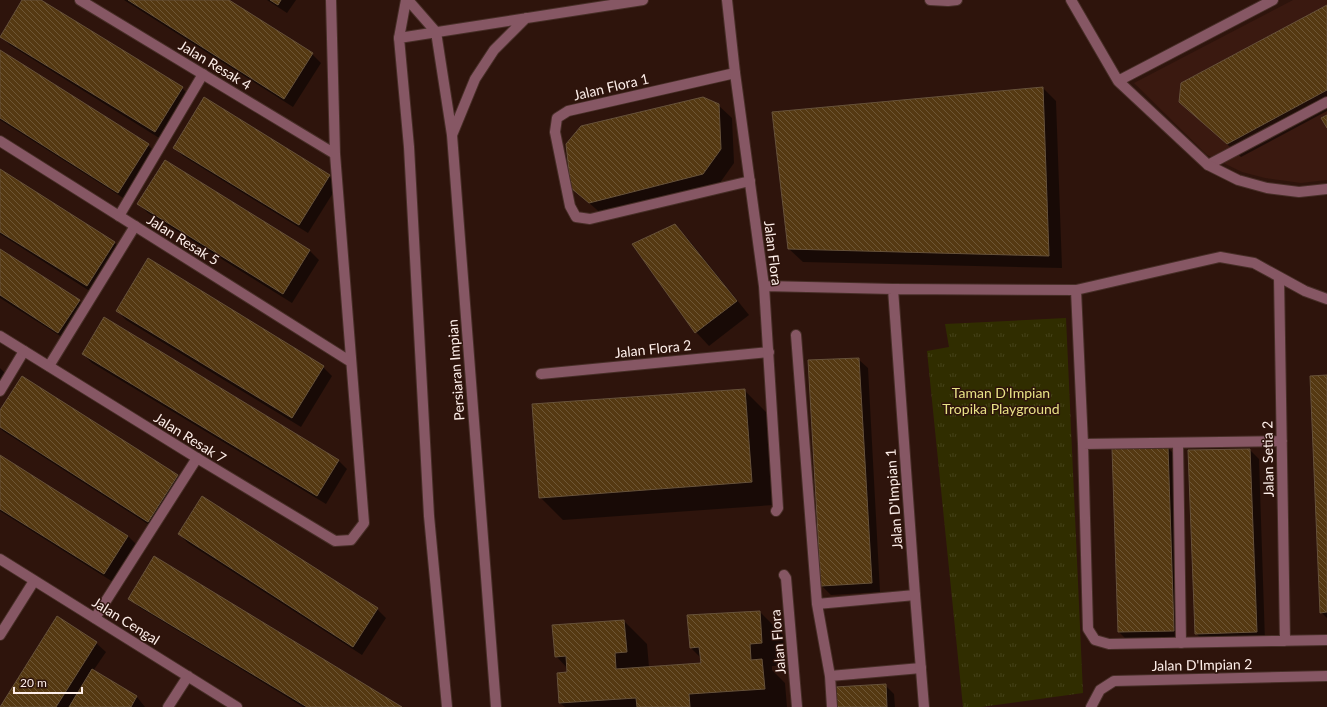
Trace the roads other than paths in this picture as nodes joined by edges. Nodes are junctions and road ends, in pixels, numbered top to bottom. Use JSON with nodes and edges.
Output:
{"nodes":[{"id":1,"x":80,"y":0,"type":"edge"},
{"id":2,"x":331,"y":0,"type":"edge"},
{"id":3,"x":407,"y":0,"type":"edge"},
{"id":4,"x":643,"y":0,"type":"edge"},
{"id":5,"x":728,"y":0,"type":"edge"},
{"id":6,"x":930,"y":0,"type":"edge"},
{"id":7,"x":957,"y":0,"type":"edge"},
{"id":8,"x":1071,"y":0,"type":"edge"},
{"id":9,"x":1273,"y":0,"type":"edge"},
{"id":10,"x":526,"y":18,"type":"junction"},
{"id":11,"x":436,"y":32,"type":"junction"},
{"id":12,"x":399,"y":38,"type":"junction"},
{"id":13,"x":735,"y":73,"type":"junction"},
{"id":14,"x":203,"y":74,"type":"junction"},
{"id":15,"x":1118,"y":81,"type":"junction"},
{"id":16,"x":1327,"y":102,"type":"edge"},
{"id":17,"x":452,"y":135,"type":"junction"},
{"id":18,"x":0,"y":141,"type":"edge"},
{"id":19,"x":335,"y":154,"type":"junction"},
{"id":20,"x":1208,"y":165,"type":"junction"},
{"id":21,"x":750,"y":182,"type":"junction"},
{"id":22,"x":1327,"y":189,"type":"edge"},
{"id":23,"x":119,"y":216,"type":"junction"},
{"id":24,"x":135,"y":226,"type":"junction"},
{"id":25,"x":1279,"y":277,"type":"junction"},
{"id":26,"x":764,"y":286,"type":"junction"},
{"id":27,"x":893,"y":289,"type":"junction"},
{"id":28,"x":1076,"y":290,"type":"junction"},
{"id":29,"x":1327,"y":299,"type":"edge"},
{"id":30,"x":796,"y":335,"type":"dead end"},
{"id":31,"x":0,"y":336,"type":"edge"},
{"id":32,"x":24,"y":351,"type":"junction"},
{"id":33,"x":769,"y":352,"type":"junction"},
{"id":34,"x":351,"y":362,"type":"junction"},
{"id":35,"x":49,"y":366,"type":"junction"},
{"id":36,"x":541,"y":374,"type":"dead end"},
{"id":37,"x":0,"y":391,"type":"edge"},
{"id":38,"x":1282,"y":441,"type":"junction"},
{"id":39,"x":1178,"y":442,"type":"junction"},
{"id":40,"x":1083,"y":444,"type":"junction"},
{"id":41,"x":197,"y":458,"type":"junction"},
{"id":42,"x":776,"y":512,"type":"dead end"},
{"id":43,"x":0,"y":559,"type":"edge"},
{"id":44,"x":784,"y":575,"type":"dead end"},
{"id":45,"x":34,"y":581,"type":"junction"},
{"id":46,"x":915,"y":595,"type":"junction"},
{"id":47,"x":817,"y":604,"type":"junction"},
{"id":48,"x":95,"y":618,"type":"junction"},
{"id":49,"x":0,"y":635,"type":"edge"},
{"id":50,"x":1327,"y":640,"type":"edge"},
{"id":51,"x":1285,"y":641,"type":"junction"},
{"id":52,"x":1181,"y":643,"type":"junction"},
{"id":53,"x":921,"y":668,"type":"junction"},
{"id":54,"x":188,"y":676,"type":"junction"},
{"id":55,"x":830,"y":676,"type":"junction"},
{"id":56,"x":1327,"y":676,"type":"edge"},
{"id":57,"x":168,"y":707,"type":"edge"},
{"id":58,"x":237,"y":707,"type":"edge"},
{"id":59,"x":447,"y":707,"type":"edge"},
{"id":60,"x":496,"y":707,"type":"edge"},
{"id":61,"x":797,"y":707,"type":"edge"},
{"id":62,"x":832,"y":707,"type":"edge"},
{"id":63,"x":924,"y":707,"type":"edge"},
{"id":64,"x":1091,"y":707,"type":"edge"}],
"edges":[{"from":1,"to":14,"type":"street","name":"Jalan Resak 4"},
{"from":2,"to":19,"type":"street"},
{"from":3,"to":11,"type":"street"},
{"from":3,"to":12,"type":"street"},
{"from":4,"to":10,"type":"street"},
{"from":5,"to":13,"type":"street","name":"Jalan Flora"},
{"from":6,"to":7,"type":"street"},
{"from":8,"to":15,"type":"street"},
{"from":9,"to":15,"type":"street"},
{"from":10,"to":11,"type":"street"},
{"from":10,"to":17,"type":"street"},
{"from":11,"to":12,"type":"street"},
{"from":11,"to":17,"type":"street","name":"Persiaran Impian"},
{"from":12,"to":59,"type":"street"},
{"from":13,"to":21,"type":"street","name":"Jalan Flora"},
{"from":13,"to":21,"type":"street","name":"Jalan Flora 1"},
{"from":14,"to":19,"type":"street","name":"Jalan Resak 4"},
{"from":14,"to":23,"type":"street"},
{"from":15,"to":20,"type":"street"},
{"from":16,"to":20,"type":"street"},
{"from":17,"to":60,"type":"street","name":"Persiaran Impian"},
{"from":18,"to":23,"type":"street","name":"Jalan Resak 5"},
{"from":19,"to":34,"type":"street"},
{"from":20,"to":22,"type":"street"},
{"from":21,"to":26,"type":"street","name":"Jalan Flora"},
{"from":23,"to":24,"type":"street","name":"Jalan Resak 5"},
{"from":24,"to":34,"type":"street","name":"Jalan Resak 5"},
{"from":24,"to":35,"type":"street"},
{"from":25,"to":28,"type":"street"},
{"from":25,"to":29,"type":"street"},
{"from":25,"to":38,"type":"street","name":"Jalan Setia 2"},
{"from":26,"to":27,"type":"street"},
{"from":26,"to":33,"type":"street","name":"Jalan Flora"},
{"from":27,"to":28,"type":"street"},
{"from":27,"to":46,"type":"street","name":"Jalan D'Impian 1"},
{"from":28,"to":40,"type":"street"},
{"from":30,"to":47,"type":"street"},
{"from":31,"to":32,"type":"street","name":"Jalan Resak 7"},
{"from":32,"to":35,"type":"street","name":"Jalan Resak 7"},
{"from":32,"to":37,"type":"street"},
{"from":33,"to":36,"type":"street","name":"Jalan Flora 2"},
{"from":33,"to":42,"type":"street","name":"Jalan Flora"},
{"from":34,"to":41,"type":"street","name":"Jalan Resak 7"},
{"from":35,"to":41,"type":"street","name":"Jalan Resak 7"},
{"from":38,"to":39,"type":"street"},
{"from":38,"to":51,"type":"street","name":"Jalan Setia 2"},
{"from":39,"to":40,"type":"street"},
{"from":39,"to":52,"type":"street"},
{"from":40,"to":52,"type":"street"},
{"from":41,"to":48,"type":"street"},
{"from":43,"to":45,"type":"street","name":"Jalan Cengal"},
{"from":44,"to":61,"type":"street","name":"Jalan Flora"},
{"from":45,"to":48,"type":"street","name":"Jalan Cengal"},
{"from":45,"to":49,"type":"street"},
{"from":46,"to":47,"type":"street"},
{"from":46,"to":53,"type":"street","name":"Jalan D'Impian 1"},
{"from":47,"to":55,"type":"street"},
{"from":48,"to":54,"type":"street","name":"Jalan Cengal"},
{"from":50,"to":51,"type":"street"},
{"from":51,"to":52,"type":"street"},
{"from":53,"to":55,"type":"street"},
{"from":53,"to":63,"type":"street","name":"Jalan D'Impian 1"},
{"from":54,"to":57,"type":"street"},
{"from":54,"to":58,"type":"street","name":"Jalan Cengal"},
{"from":55,"to":62,"type":"street"},
{"from":56,"to":64,"type":"street","name":"Jalan D'Impian 2"}]}
